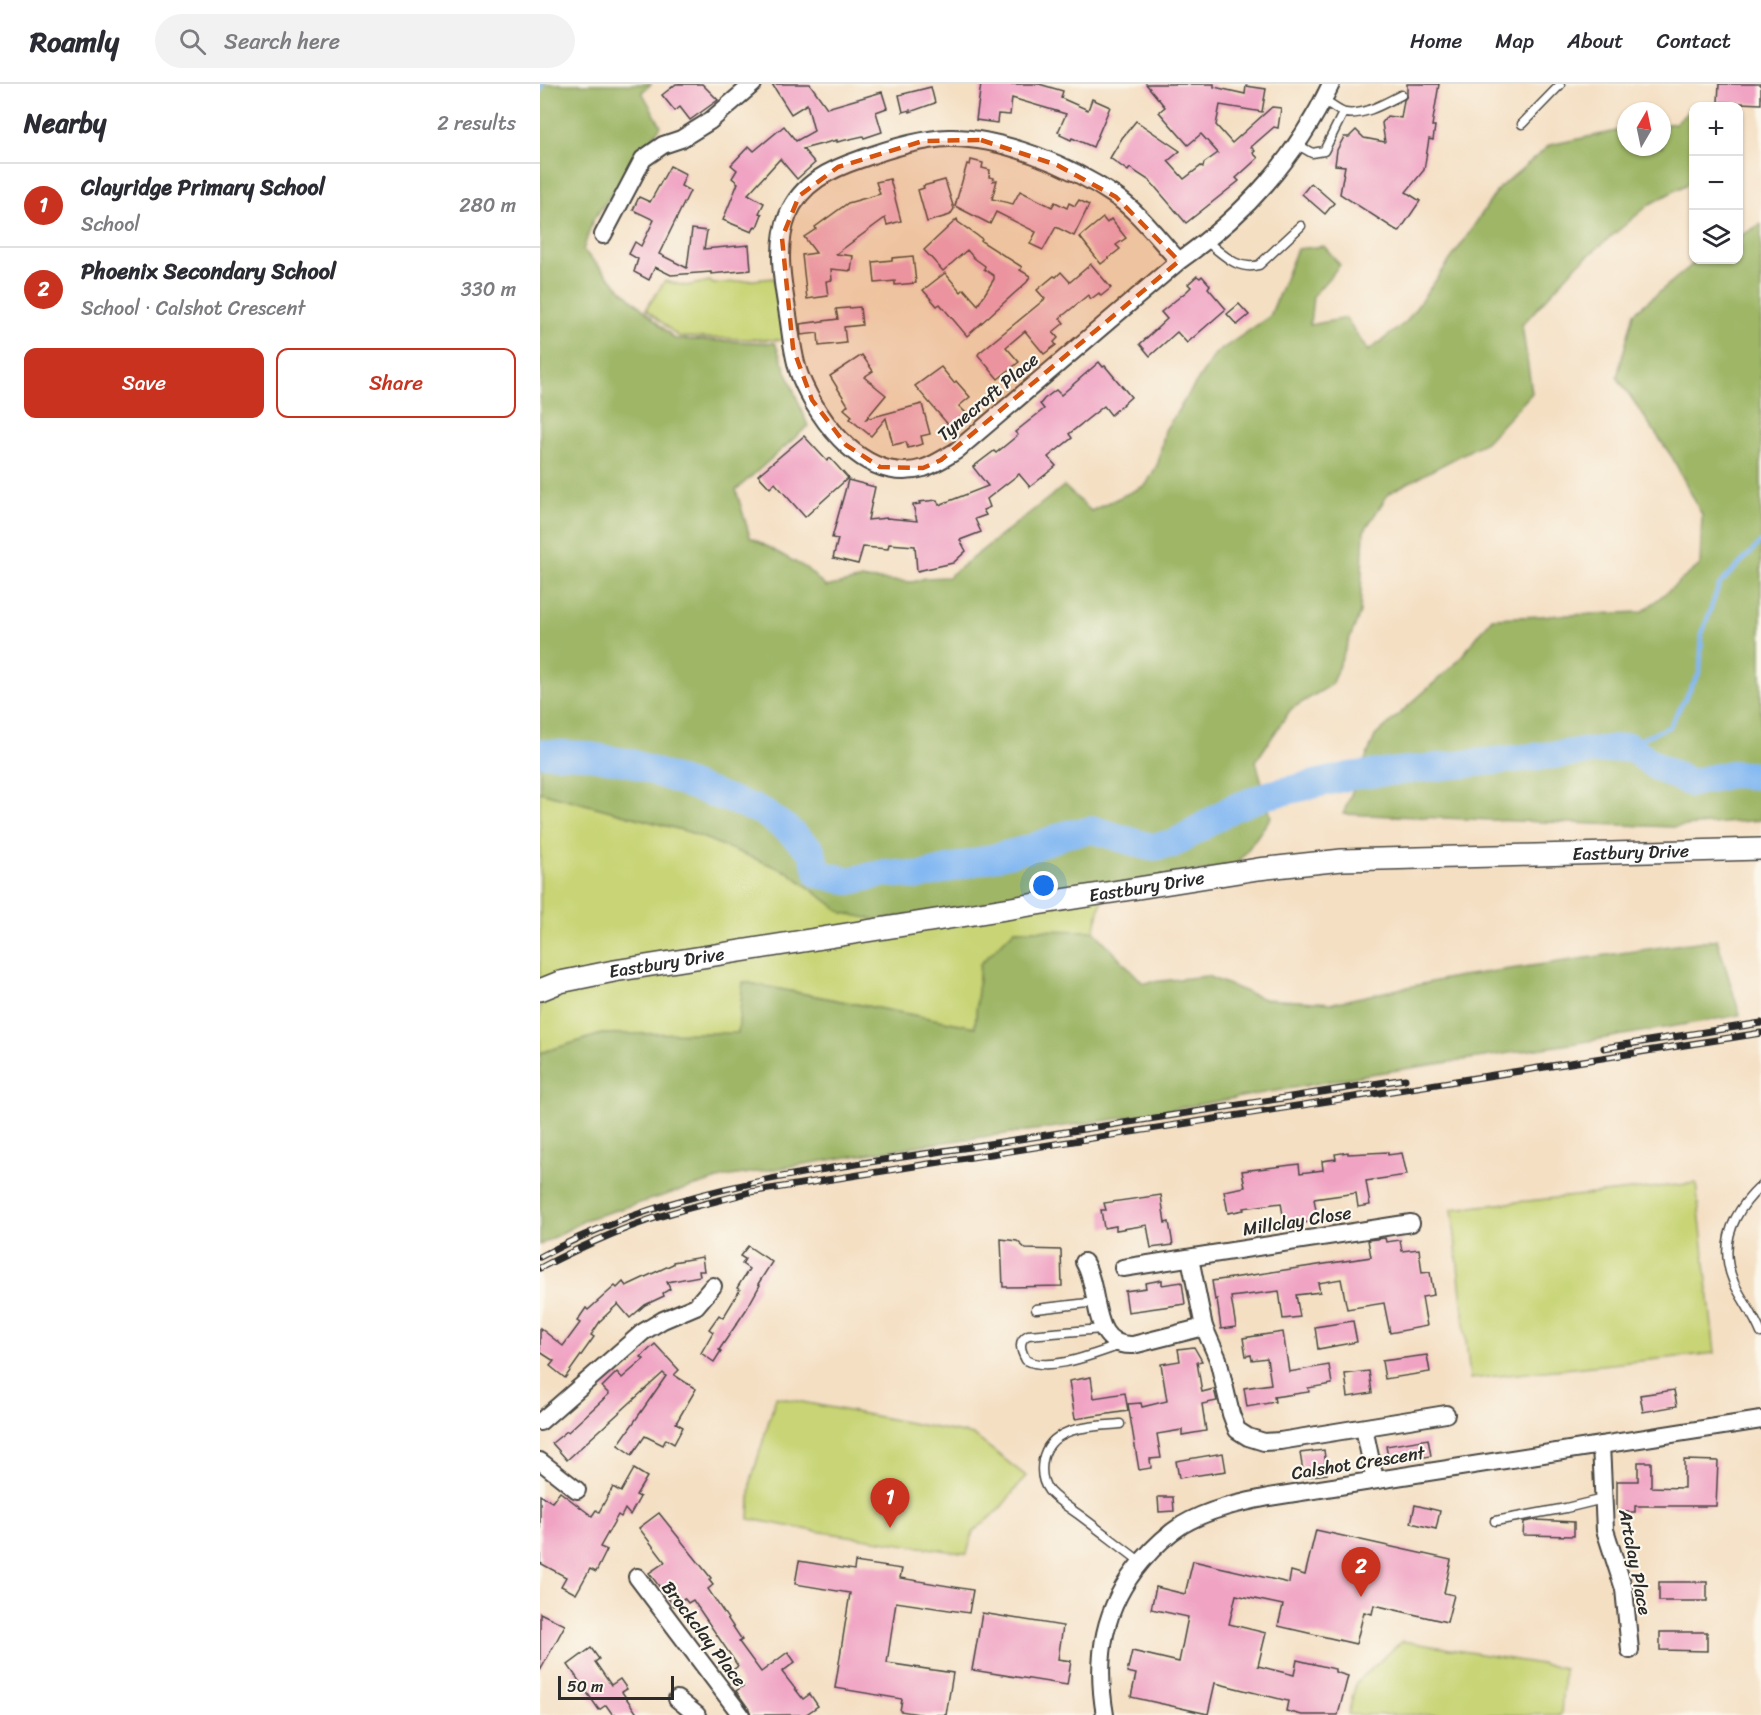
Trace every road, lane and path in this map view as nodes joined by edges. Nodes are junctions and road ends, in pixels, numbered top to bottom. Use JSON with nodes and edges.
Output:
{"nodes":[{"id":1,"x":753,"y":84,"type":"edge"},
{"id":2,"x":1331,"y":84,"type":"edge"},
{"id":3,"x":1559,"y":84,"type":"edge"},
{"id":4,"x":1565,"y":84,"type":"edge"},
{"id":5,"x":1401,"y":95,"type":"dead end"},
{"id":6,"x":1323,"y":100,"type":"junction"},
{"id":7,"x":1343,"y":113,"type":"junction"},
{"id":8,"x":1522,"y":124,"type":"dead end"},
{"id":9,"x":1298,"y":145,"type":"junction"},
{"id":10,"x":1301,"y":226,"type":"dead end"},
{"id":11,"x":603,"y":235,"type":"dead end"},
{"id":12,"x":1206,"y":241,"type":"junction"},
{"id":13,"x":1179,"y":261,"type":"junction"},
{"id":14,"x":1761,"y":849,"type":"edge"},
{"id":15,"x":540,"y":990,"type":"edge"},
{"id":16,"x":1761,"y":1186,"type":"edge"},
{"id":17,"x":1411,"y":1223,"type":"dead end"},
{"id":18,"x":1190,"y":1257,"type":"junction"},
{"id":19,"x":1084,"y":1262,"type":"dead end"},
{"id":20,"x":1123,"y":1268,"type":"dead end"},
{"id":21,"x":713,"y":1286,"type":"dead end"},
{"id":22,"x":1097,"y":1302,"type":"junction"},
{"id":23,"x":1036,"y":1309,"type":"dead end"},
{"id":24,"x":1204,"y":1327,"type":"junction"},
{"id":25,"x":1102,"y":1329,"type":"junction"},
{"id":26,"x":1761,"y":1333,"type":"edge"},
{"id":27,"x":1121,"y":1345,"type":"junction"},
{"id":28,"x":1446,"y":1414,"type":"dead end"},
{"id":29,"x":1761,"y":1420,"type":"edge"},
{"id":30,"x":540,"y":1422,"type":"edge"},
{"id":31,"x":1120,"y":1424,"type":"dead end"},
{"id":32,"x":1364,"y":1428,"type":"junction"},
{"id":33,"x":1601,"y":1445,"type":"junction"},
{"id":34,"x":540,"y":1461,"type":"edge"},
{"id":35,"x":1375,"y":1480,"type":"junction"},
{"id":36,"x":577,"y":1490,"type":"dead end"},
{"id":37,"x":1603,"y":1499,"type":"junction"},
{"id":38,"x":1495,"y":1521,"type":"dead end"},
{"id":39,"x":1141,"y":1562,"type":"junction"},
{"id":40,"x":637,"y":1577,"type":"dead end"},
{"id":41,"x":1630,"y":1650,"type":"dead end"},
{"id":42,"x":678,"y":1699,"type":"dead end"},
{"id":43,"x":697,"y":1715,"type":"edge"},
{"id":44,"x":741,"y":1715,"type":"edge"},
{"id":45,"x":1105,"y":1715,"type":"edge"}],
"edges":[{"from":1,"to":11,"type":"street"},
{"from":2,"to":6,"type":"street","name":"Tynecroft Place"},
{"from":3,"to":4,"type":"lane"},
{"from":3,"to":8,"type":"lane"},
{"from":5,"to":7,"type":"lane"},
{"from":6,"to":7,"type":"lane"},
{"from":6,"to":9,"type":"street","name":"Tynecroft Place"},
{"from":7,"to":9,"type":"lane"},
{"from":9,"to":12,"type":"street","name":"Tynecroft Place"},
{"from":10,"to":12,"type":"lane"},
{"from":12,"to":13,"type":"street","name":"Tynecroft Place"},
{"from":13,"to":13,"type":"street","name":"Tynecroft Place"},
{"from":14,"to":15,"type":"street","name":"Eastbury Drive"},
{"from":16,"to":26,"type":"lane"},
{"from":17,"to":18,"type":"street","name":"Millclay Close"},
{"from":18,"to":20,"type":"street","name":"Millclay Close"},
{"from":18,"to":24,"type":"street"},
{"from":19,"to":22,"type":"street"},
{"from":21,"to":30,"type":"street"},
{"from":22,"to":23,"type":"lane"},
{"from":22,"to":25,"type":"street"},
{"from":24,"to":27,"type":"street"},
{"from":24,"to":32,"type":"street"},
{"from":25,"to":27,"type":"street"},
{"from":25,"to":27,"type":"lane"},
{"from":28,"to":32,"type":"street"},
{"from":29,"to":33,"type":"street","name":"Calshot Crescent"},
{"from":31,"to":39,"type":"lane"},
{"from":32,"to":35,"type":"street"},
{"from":33,"to":35,"type":"street","name":"Calshot Crescent"},
{"from":33,"to":37,"type":"street","name":"Artclay Place"},
{"from":34,"to":36,"type":"street"},
{"from":35,"to":39,"type":"street","name":"Calshot Crescent"},
{"from":37,"to":38,"type":"lane"},
{"from":37,"to":41,"type":"street","name":"Artclay Place"},
{"from":39,"to":45,"type":"street","name":"Calshot Crescent"},
{"from":40,"to":44,"type":"street","name":"Brockclay Place"},
{"from":42,"to":43,"type":"street"}]}
